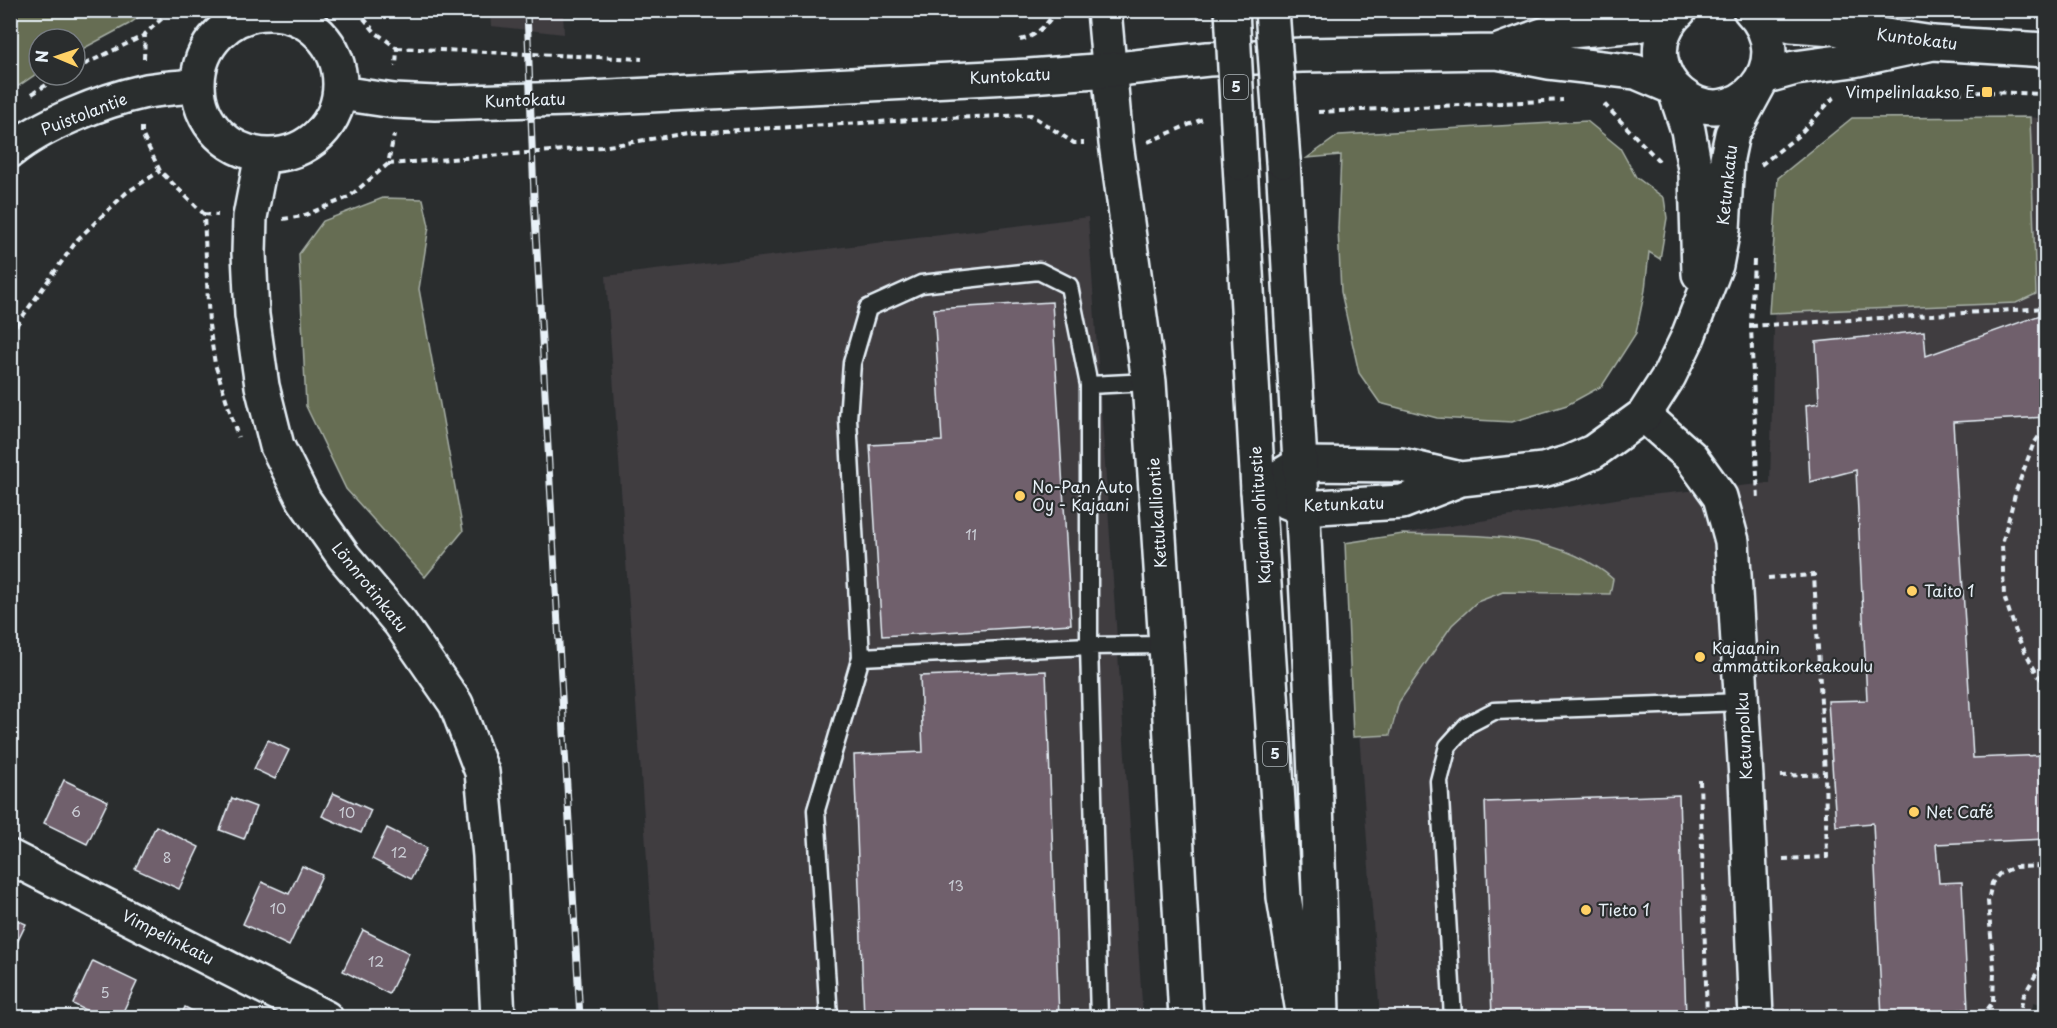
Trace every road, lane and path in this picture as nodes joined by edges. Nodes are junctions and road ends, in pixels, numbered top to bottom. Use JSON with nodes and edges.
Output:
{"nodes":[{"id":1,"x":171,"y":10,"type":"edge"},
{"id":2,"x":357,"y":10,"type":"edge"},
{"id":3,"x":1056,"y":10,"type":"edge"},
{"id":4,"x":1104,"y":10,"type":"edge"},
{"id":5,"x":1132,"y":10,"type":"edge"},
{"id":6,"x":1272,"y":10,"type":"edge"},
{"id":7,"x":1752,"y":10,"type":"edge"},
{"id":8,"x":1678,"y":12,"type":"edge"},
{"id":9,"x":292,"y":13,"type":"edge"},
{"id":10,"x":1219,"y":13,"type":"edge"},
{"id":11,"x":145,"y":34,"type":"junction"},
{"id":12,"x":1018,"y":41,"type":"dead end"},
{"id":13,"x":1933,"y":43,"type":"junction"},
{"id":14,"x":397,"y":48,"type":"junction"},
{"id":15,"x":2046,"y":50,"type":"edge"},
{"id":16,"x":144,"y":51,"type":"dead end"},
{"id":17,"x":1496,"y":51,"type":"junction"},
{"id":18,"x":653,"y":59,"type":"dead end"},
{"id":19,"x":87,"y":63,"type":"edge"},
{"id":20,"x":1109,"y":70,"type":"junction"},
{"id":21,"x":1764,"y":77,"type":"junction"},
{"id":22,"x":198,"y":85,"type":"junction"},
{"id":23,"x":1674,"y":88,"type":"junction"},
{"id":24,"x":340,"y":93,"type":"junction"},
{"id":25,"x":394,"y":101,"type":"junction"},
{"id":26,"x":1206,"y":118,"type":"dead end"},
{"id":27,"x":1116,"y":143,"type":"junction"},
{"id":28,"x":10,"y":151,"type":"edge"},
{"id":29,"x":262,"y":155,"type":"junction"},
{"id":30,"x":388,"y":164,"type":"junction"},
{"id":31,"x":160,"y":171,"type":"dead end"},
{"id":32,"x":204,"y":214,"type":"dead end"},
{"id":33,"x":250,"y":217,"type":"junction"},
{"id":34,"x":1754,"y":256,"type":"dead end"},
{"id":35,"x":1702,"y":297,"type":"junction"},
{"id":36,"x":2046,"y":308,"type":"edge"},
{"id":37,"x":1751,"y":326,"type":"junction"},
{"id":38,"x":10,"y":334,"type":"edge"},
{"id":39,"x":1149,"y":382,"type":"junction"},
{"id":40,"x":1089,"y":385,"type":"junction"},
{"id":41,"x":1644,"y":415,"type":"junction"},
{"id":42,"x":2046,"y":430,"type":"edge"},
{"id":43,"x":1300,"y":464,"type":"junction"},
{"id":44,"x":1461,"y":480,"type":"junction"},
{"id":45,"x":1258,"y":490,"type":"junction"},
{"id":46,"x":1758,"y":504,"type":"dead end"},
{"id":47,"x":1302,"y":508,"type":"junction"},
{"id":48,"x":1735,"y":579,"type":"junction"},
{"id":49,"x":1166,"y":645,"type":"junction"},
{"id":50,"x":1089,"y":646,"type":"junction"},
{"id":51,"x":861,"y":657,"type":"junction"},
{"id":52,"x":2046,"y":685,"type":"edge"},
{"id":53,"x":1742,"y":702,"type":"junction"},
{"id":54,"x":1825,"y":774,"type":"junction"},
{"id":55,"x":1773,"y":776,"type":"dead end"},
{"id":56,"x":1700,"y":780,"type":"dead end"},
{"id":57,"x":10,"y":857,"type":"edge"},
{"id":58,"x":1750,"y":860,"type":"junction"},
{"id":59,"x":2046,"y":866,"type":"edge"},
{"id":60,"x":2046,"y":957,"type":"edge"},
{"id":61,"x":326,"y":1017,"type":"edge"},
{"id":62,"x":498,"y":1017,"type":"edge"},
{"id":63,"x":829,"y":1017,"type":"edge"},
{"id":64,"x":1099,"y":1017,"type":"edge"},
{"id":65,"x":1186,"y":1017,"type":"edge"},
{"id":66,"x":1304,"y":1017,"type":"edge"},
{"id":67,"x":1322,"y":1017,"type":"edge"},
{"id":68,"x":1452,"y":1017,"type":"edge"},
{"id":69,"x":1707,"y":1017,"type":"edge"},
{"id":70,"x":1756,"y":1017,"type":"edge"},
{"id":71,"x":1981,"y":1017,"type":"edge"},
{"id":72,"x":2018,"y":1017,"type":"edge"}],
"edges":[{"from":1,"to":11,"type":"path"},
{"from":2,"to":14,"type":"path"},
{"from":3,"to":12,"type":"path"},
{"from":4,"to":20,"type":"main road","name":"Kettukalliontie"},
{"from":5,"to":10,"type":"path"},
{"from":6,"to":43,"type":"main road","bridge":true},
{"from":7,"to":13,"type":"main road","name":"Kuntokatu"},
{"from":7,"to":21,"type":"main road","name":"Ketunkatu"},
{"from":8,"to":17,"type":"main road","name":"Kuntokatu"},
{"from":8,"to":23,"type":"main road","name":"Ketunkatu"},
{"from":9,"to":22,"type":"main road"},
{"from":9,"to":24,"type":"main road"},
{"from":10,"to":45,"type":"main road","name":"Kajaanin ohitustie","number":"5","bridge":true},
{"from":11,"to":16,"type":"path"},
{"from":11,"to":19,"type":"path"},
{"from":13,"to":15,"type":"main road","name":"Kuntokatu"},
{"from":13,"to":21,"type":"main road"},
{"from":14,"to":18,"type":"path"},
{"from":14,"to":25,"type":"path"},
{"from":17,"to":20,"type":"main road","name":"Kuntokatu"},
{"from":17,"to":23,"type":"main road"},
{"from":20,"to":25,"type":"main road","name":"Kuntokatu"},
{"from":20,"to":27,"type":"main road","name":"Kettukalliontie"},
{"from":21,"to":23,"type":"main road"},
{"from":21,"to":35,"type":"main road","name":"Ketunkatu"},
{"from":22,"to":28,"type":"main road","name":"Puistolantie"},
{"from":22,"to":29,"type":"main road"},
{"from":23,"to":35,"type":"main road","name":"Ketunkatu"},
{"from":24,"to":25,"type":"main road","name":"Kuntokatu"},
{"from":24,"to":29,"type":"main road"},
{"from":25,"to":30,"type":"path"},
{"from":26,"to":27,"type":"path"},
{"from":27,"to":30,"type":"path"},
{"from":27,"to":39,"type":"main road","name":"Kettukalliontie"},
{"from":29,"to":33,"type":"main road","name":"Lönnrotinkatu"},
{"from":30,"to":33,"type":"path"},
{"from":31,"to":38,"type":"path"},
{"from":32,"to":33,"type":"path"},
{"from":33,"to":62,"type":"main road","name":"Lönnrotinkatu"},
{"from":34,"to":37,"type":"path"},
{"from":35,"to":41,"type":"main road","name":"Ketunkatu"},
{"from":36,"to":37,"type":"path"},
{"from":37,"to":46,"type":"path"},
{"from":39,"to":40,"type":"lane"},
{"from":39,"to":49,"type":"main road","name":"Kettukalliontie"},
{"from":40,"to":50,"type":"lane"},
{"from":40,"to":51,"type":"lane"},
{"from":41,"to":44,"type":"main road","name":"Ketunkatu"},
{"from":41,"to":48,"type":"main road","name":"Ketunpolku"},
{"from":42,"to":52,"type":"path"},
{"from":43,"to":44,"type":"main road","name":"Ketunkatu"},
{"from":43,"to":45,"type":"main road"},
{"from":43,"to":47,"type":"main road"},
{"from":44,"to":47,"type":"main road","name":"Ketunkatu"},
{"from":45,"to":47,"type":"main road","name":"Ketunkatu"},
{"from":45,"to":66,"type":"main road","name":"Kajaanin ohitustie","number":"5"},
{"from":47,"to":67,"type":"main road"},
{"from":48,"to":53,"type":"main road","name":"Ketunpolku"},
{"from":48,"to":54,"type":"path"},
{"from":49,"to":50,"type":"lane"},
{"from":49,"to":65,"type":"main road","name":"Kettukalliontie"},
{"from":50,"to":51,"type":"lane"},
{"from":50,"to":64,"type":"lane"},
{"from":51,"to":63,"type":"lane"},
{"from":53,"to":58,"type":"main road","name":"Ketunpolku"},
{"from":53,"to":68,"type":"lane"},
{"from":54,"to":55,"type":"path"},
{"from":54,"to":58,"type":"path"},
{"from":56,"to":69,"type":"path"},
{"from":57,"to":61,"type":"main road","name":"Vimpelinkatu"},
{"from":58,"to":70,"type":"main road","name":"Ketunpolku"},
{"from":59,"to":71,"type":"path"},
{"from":60,"to":72,"type":"path"}]}
